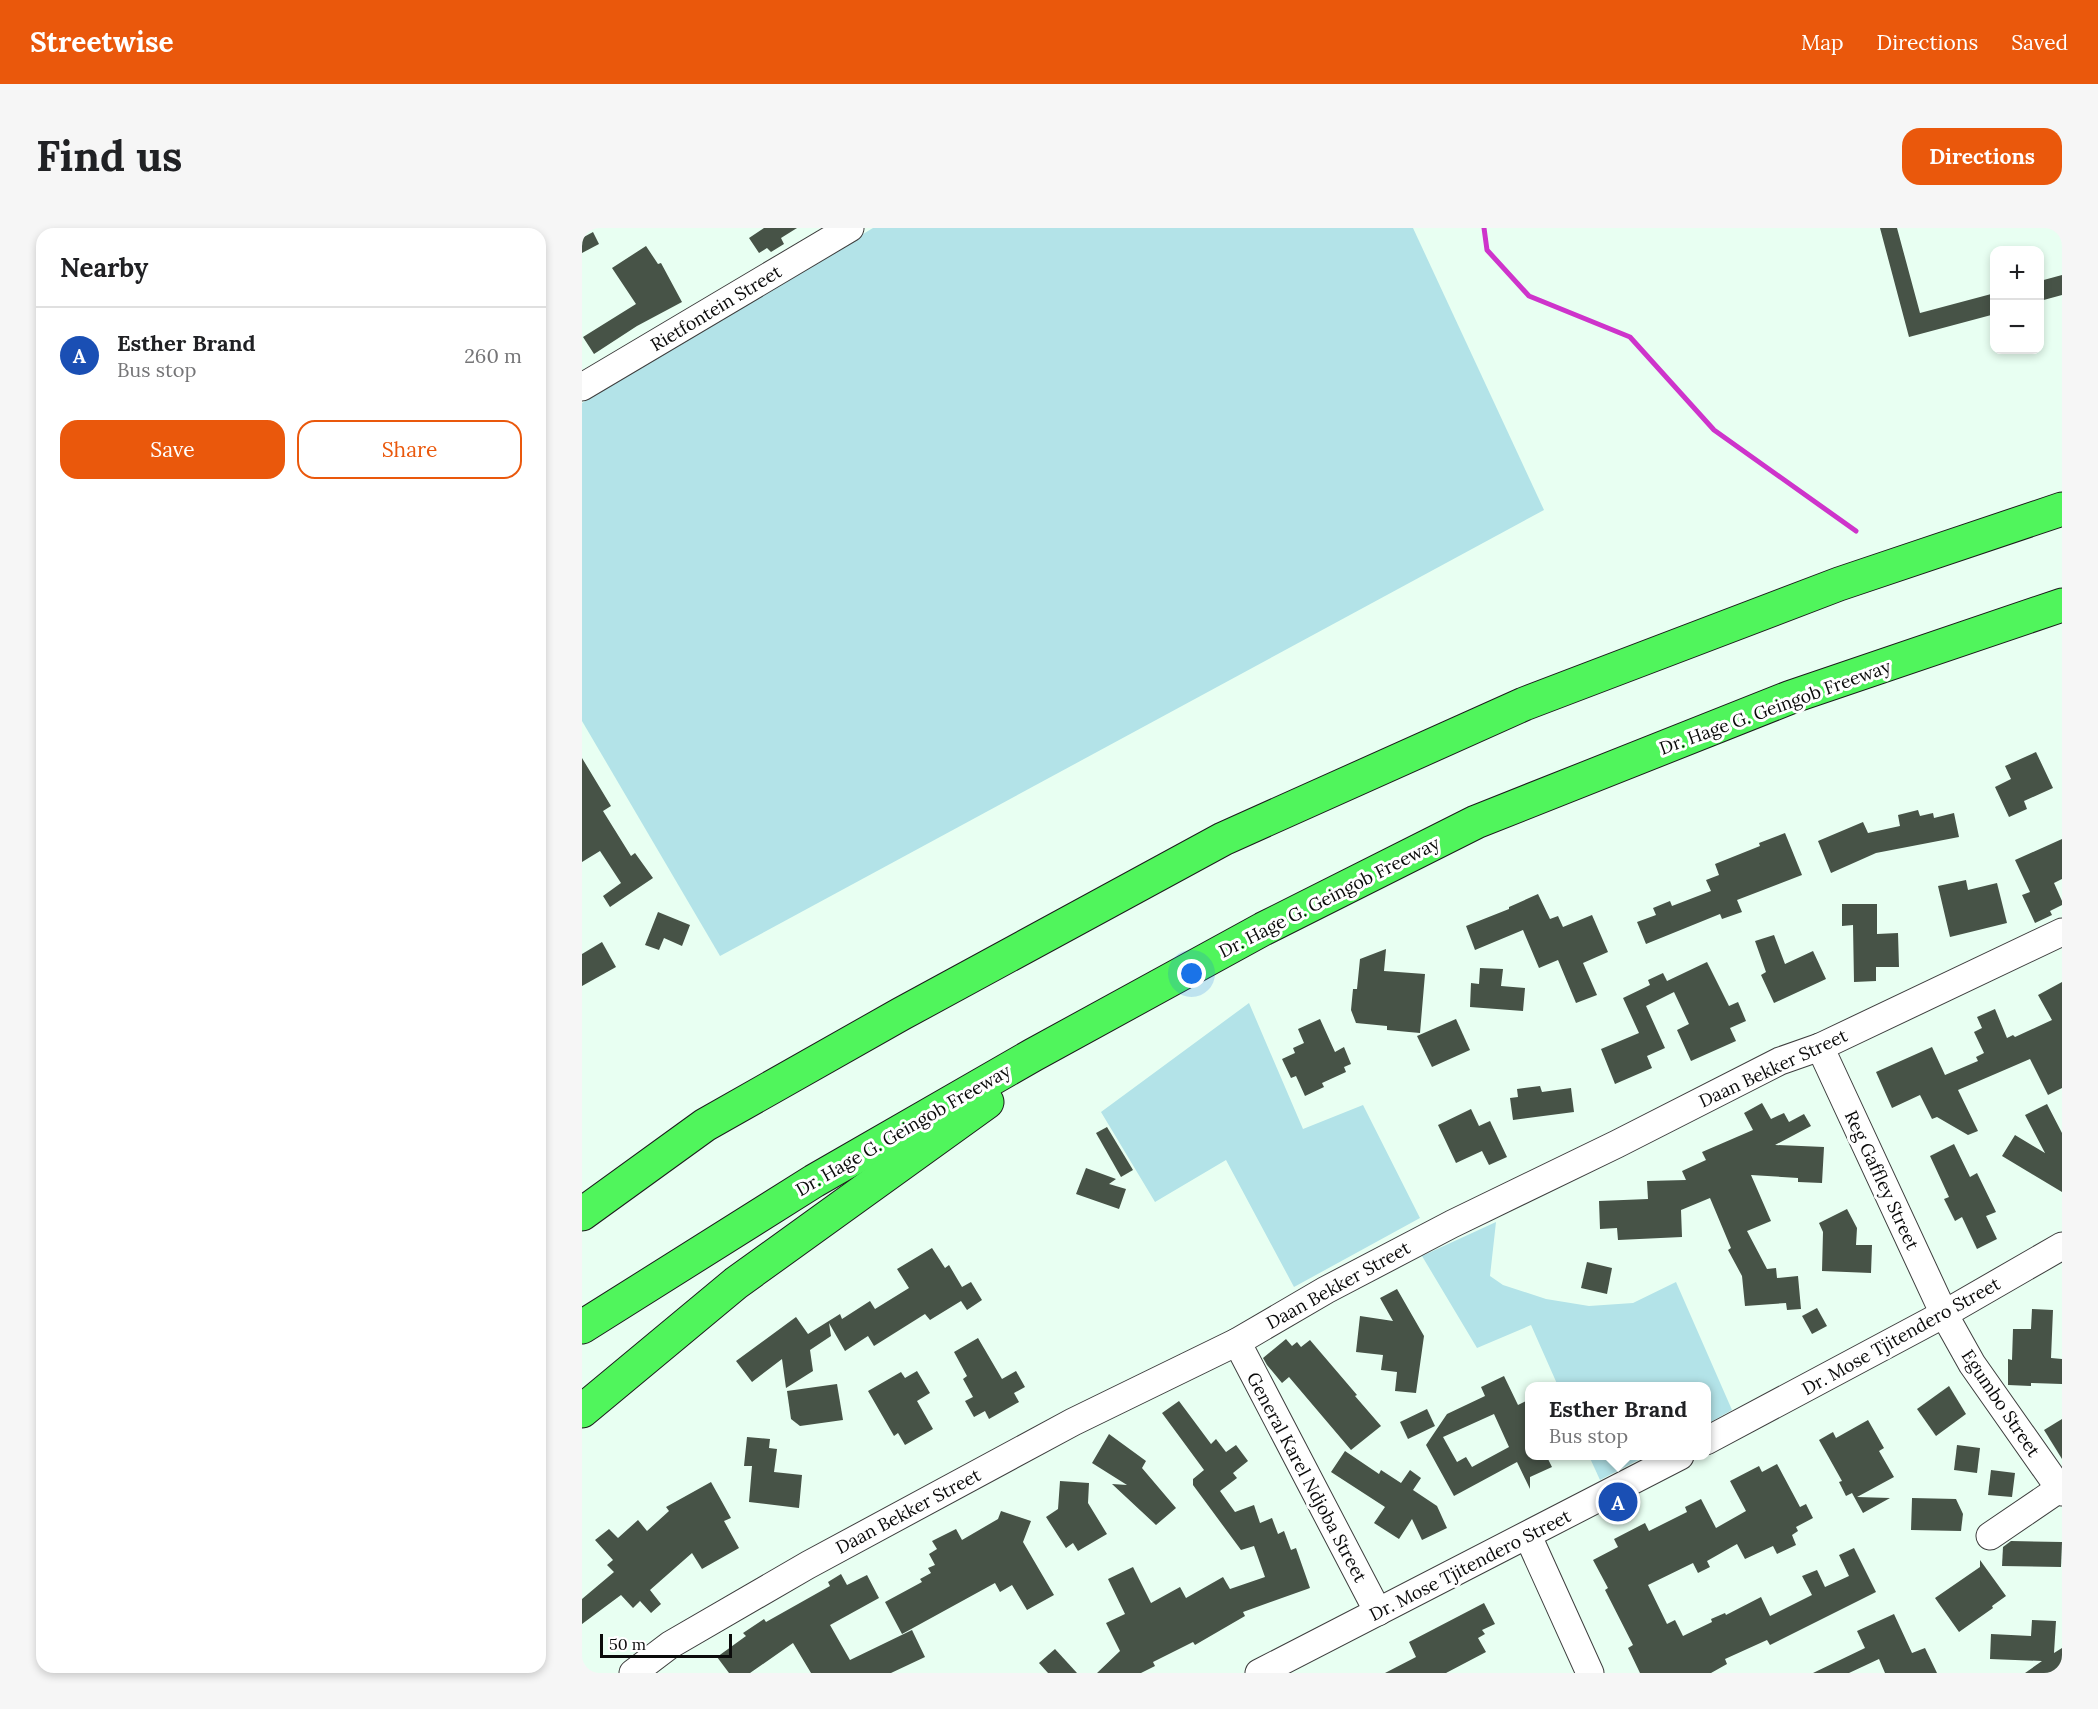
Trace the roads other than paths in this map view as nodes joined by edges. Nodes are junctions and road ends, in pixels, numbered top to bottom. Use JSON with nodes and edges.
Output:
{"nodes":[{"id":1,"x":850,"y":228,"type":"edge"},
{"id":2,"x":582,"y":387,"type":"edge"},
{"id":3,"x":2062,"y":509,"type":"edge"},
{"id":4,"x":2062,"y":605,"type":"edge"},
{"id":5,"x":2062,"y":932,"type":"edge"},
{"id":6,"x":1107,"y":1015,"type":"junction"},
{"id":7,"x":1820,"y":1047,"type":"junction"},
{"id":8,"x":705,"y":1125,"type":"junction"},
{"id":9,"x":582,"y":1190,"type":"edge"},
{"id":10,"x":582,"y":1214,"type":"edge"},
{"id":11,"x":2062,"y":1246,"type":"edge"},
{"id":12,"x":1944,"y":1314,"type":"junction"},
{"id":13,"x":582,"y":1327,"type":"edge"},
{"id":14,"x":1237,"y":1342,"type":"junction"},
{"id":15,"x":582,"y":1411,"type":"edge"},
{"id":16,"x":1711,"y":1440,"type":"edge"},
{"id":17,"x":1671,"y":1460,"type":"edge"},
{"id":18,"x":2061,"y":1490,"type":"edge"},
{"id":19,"x":1528,"y":1536,"type":"junction"},
{"id":20,"x":1990,"y":1536,"type":"dead end"},
{"id":21,"x":1378,"y":1612,"type":"junction"},
{"id":22,"x":633,"y":1673,"type":"edge"},
{"id":23,"x":1259,"y":1673,"type":"edge"},
{"id":24,"x":1590,"y":1673,"type":"edge"}],
"edges":[{"from":1,"to":2,"type":"street","name":"Rietfontein Street"},
{"from":3,"to":8,"type":"highway"},
{"from":4,"to":6,"type":"highway","name":"Dr. Hage G. Geingob Freeway"},
{"from":5,"to":7,"type":"street","name":"Daan Bekker Street"},
{"from":6,"to":13,"type":"highway","name":"Dr. Hage G. Geingob Freeway"},
{"from":6,"to":15,"type":"highway"},
{"from":7,"to":12,"type":"street","name":"Reg Gaffley Street"},
{"from":7,"to":14,"type":"street","name":"Daan Bekker Street"},
{"from":8,"to":9,"type":"highway"},
{"from":8,"to":10,"type":"highway"},
{"from":11,"to":12,"type":"street","name":"Dr. Mose Tjitendero Street"},
{"from":12,"to":16,"type":"street","name":"Dr. Mose Tjitendero Street"},
{"from":12,"to":18,"type":"street","name":"Egumbo Street"},
{"from":14,"to":21,"type":"street","name":"General Karel Ndjoba Street"},
{"from":14,"to":22,"type":"street","name":"Daan Bekker Street"},
{"from":17,"to":19,"type":"street","name":"Dr. Mose Tjitendero Street"},
{"from":18,"to":20,"type":"street","name":"Egumbo Street"},
{"from":19,"to":21,"type":"street","name":"Dr. Mose Tjitendero Street"},
{"from":19,"to":24,"type":"street"},
{"from":21,"to":23,"type":"street","name":"Dr. Mose Tjitendero Street"}]}
